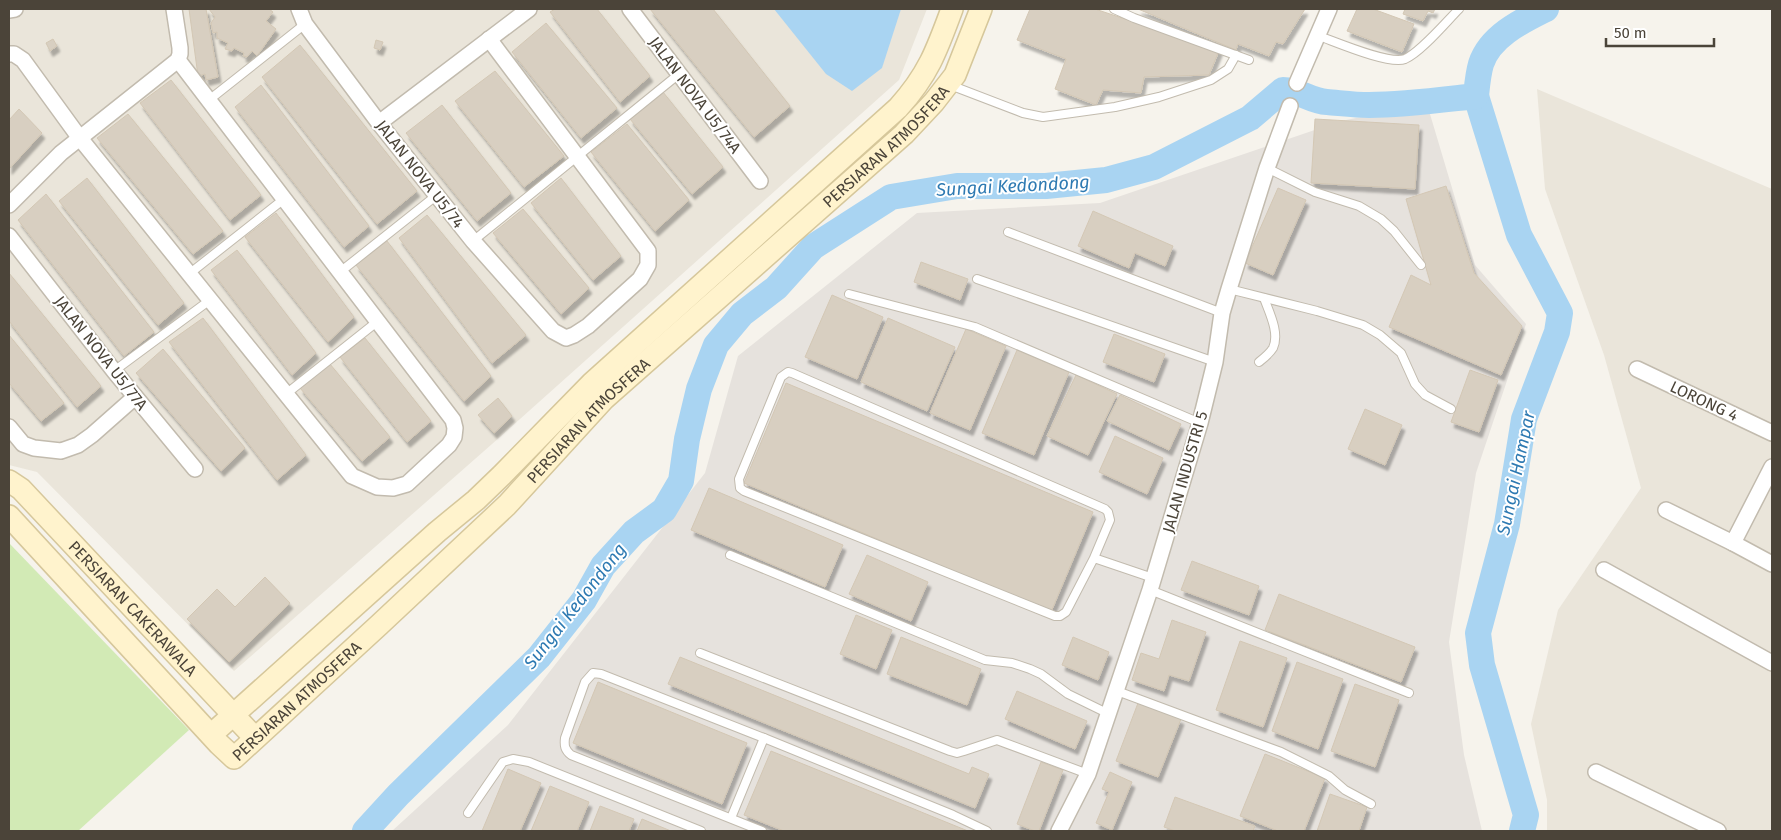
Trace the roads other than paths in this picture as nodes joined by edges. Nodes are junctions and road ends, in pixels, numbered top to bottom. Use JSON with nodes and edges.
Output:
{"nodes":[{"id":1,"x":15,"y":9,"type":"edge"},
{"id":2,"x":174,"y":9,"type":"edge"},
{"id":3,"x":299,"y":9,"type":"edge"},
{"id":4,"x":528,"y":9,"type":"edge"},
{"id":5,"x":630,"y":9,"type":"edge"},
{"id":6,"x":952,"y":9,"type":"edge"},
{"id":7,"x":981,"y":9,"type":"edge"},
{"id":8,"x":1114,"y":9,"type":"edge"},
{"id":9,"x":1329,"y":9,"type":"edge"},
{"id":10,"x":1459,"y":9,"type":"edge"},
{"id":11,"x":9,"y":10,"type":"edge"},
{"id":12,"x":306,"y":24,"type":"junction"},
{"id":13,"x":1319,"y":36,"type":"junction"},
{"id":14,"x":490,"y":40,"type":"junction"},
{"id":15,"x":9,"y":54,"type":"edge"},
{"id":16,"x":1236,"y":56,"type":"junction"},
{"id":17,"x":178,"y":60,"type":"junction"},
{"id":18,"x":1249,"y":60,"type":"dead end"},
{"id":19,"x":678,"y":74,"type":"junction"},
{"id":20,"x":1297,"y":84,"type":"dead end"},
{"id":21,"x":948,"y":85,"type":"junction"},
{"id":22,"x":209,"y":100,"type":"junction"},
{"id":23,"x":1290,"y":106,"type":"dead end"},
{"id":24,"x":379,"y":123,"type":"junction"},
{"id":25,"x":79,"y":137,"type":"junction"},
{"id":26,"x":577,"y":157,"type":"junction"},
{"id":27,"x":1267,"y":168,"type":"junction"},
{"id":28,"x":760,"y":181,"type":"dead end"},
{"id":29,"x":437,"y":196,"type":"junction"},
{"id":30,"x":284,"y":199,"type":"junction"},
{"id":31,"x":9,"y":205,"type":"edge"},
{"id":32,"x":1008,"y":232,"type":"dead end"},
{"id":33,"x":9,"y":236,"type":"edge"},
{"id":34,"x":473,"y":241,"type":"junction"},
{"id":35,"x":1421,"y":265,"type":"dead end"},
{"id":36,"x":340,"y":272,"type":"junction"},
{"id":37,"x":189,"y":274,"type":"junction"},
{"id":38,"x":977,"y":279,"type":"dead end"},
{"id":39,"x":1229,"y":289,"type":"junction"},
{"id":40,"x":849,"y":294,"type":"dead end"},
{"id":41,"x":1264,"y":298,"type":"junction"},
{"id":42,"x":210,"y":300,"type":"junction"},
{"id":43,"x":1222,"y":313,"type":"junction"},
{"id":44,"x":378,"y":321,"type":"junction"},
{"id":45,"x":1215,"y":362,"type":"junction"},
{"id":46,"x":1259,"y":362,"type":"dead end"},
{"id":47,"x":1637,"y":369,"type":"dead end"},
{"id":48,"x":114,"y":370,"type":"junction"},
{"id":49,"x":286,"y":394,"type":"junction"},
{"id":50,"x":136,"y":397,"type":"junction"},
{"id":51,"x":1451,"y":409,"type":"dead end"},
{"id":52,"x":1200,"y":423,"type":"junction"},
{"id":53,"x":9,"y":427,"type":"edge"},
{"id":54,"x":1772,"y":433,"type":"edge"},
{"id":55,"x":1772,"y":467,"type":"edge"},
{"id":56,"x":195,"y":469,"type":"dead end"},
{"id":57,"x":9,"y":481,"type":"edge"},
{"id":58,"x":1666,"y":510,"type":"dead end"},
{"id":59,"x":9,"y":516,"type":"edge"},
{"id":60,"x":1733,"y":543,"type":"junction"},
{"id":61,"x":730,"y":555,"type":"dead end"},
{"id":62,"x":1094,"y":558,"type":"junction"},
{"id":63,"x":1772,"y":564,"type":"edge"},
{"id":64,"x":1604,"y":570,"type":"dead end"},
{"id":65,"x":1152,"y":584,"type":"junction"},
{"id":66,"x":700,"y":653,"type":"dead end"},
{"id":67,"x":1772,"y":663,"type":"edge"},
{"id":68,"x":1117,"y":690,"type":"junction"},
{"id":69,"x":1409,"y":693,"type":"dead end"},
{"id":70,"x":1109,"y":714,"type":"junction"},
{"id":71,"x":233,"y":715,"type":"junction"},
{"id":72,"x":212,"y":734,"type":"junction"},
{"id":73,"x":255,"y":738,"type":"junction"},
{"id":74,"x":764,"y":738,"type":"junction"},
{"id":75,"x":1596,"y":772,"type":"dead end"},
{"id":76,"x":1088,"y":774,"type":"junction"},
{"id":77,"x":1371,"y":804,"type":"dead end"},
{"id":78,"x":468,"y":812,"type":"dead end"},
{"id":79,"x":731,"y":818,"type":"junction"},
{"id":80,"x":701,"y":831,"type":"edge"},
{"id":81,"x":762,"y":831,"type":"edge"},
{"id":82,"x":987,"y":831,"type":"edge"},
{"id":83,"x":1059,"y":831,"type":"edge"},
{"id":84,"x":1718,"y":831,"type":"edge"}],
"edges":[{"from":1,"to":11,"type":"street"},
{"from":2,"to":17,"type":"street"},
{"from":3,"to":12,"type":"street","name":"JALAN NOVA U5/74"},
{"from":4,"to":14,"type":"street"},
{"from":5,"to":19,"type":"street","name":"JALAN NOVA U5/74A"},
{"from":6,"to":71,"type":"street","name":"PERSIARAN ATMOSFERA"},
{"from":7,"to":21,"type":"street","name":"PERSIARAN ATMOSFERA"},
{"from":8,"to":16,"type":"lane"},
{"from":9,"to":13,"type":"street"},
{"from":10,"to":13,"type":"lane"},
{"from":12,"to":22,"type":"lane"},
{"from":12,"to":24,"type":"street","name":"JALAN NOVA U5/74"},
{"from":13,"to":20,"type":"street"},
{"from":14,"to":24,"type":"street"},
{"from":14,"to":26,"type":"street"},
{"from":15,"to":25,"type":"street"},
{"from":16,"to":18,"type":"lane"},
{"from":16,"to":21,"type":"lane"},
{"from":17,"to":22,"type":"street"},
{"from":17,"to":25,"type":"street"},
{"from":19,"to":26,"type":"lane"},
{"from":19,"to":28,"type":"street","name":"JALAN NOVA U5/74A"},
{"from":21,"to":73,"type":"street","name":"PERSIARAN ATMOSFERA"},
{"from":22,"to":30,"type":"street"},
{"from":23,"to":27,"type":"street","name":"JALAN INDUSTRI 5"},
{"from":24,"to":29,"type":"street","name":"JALAN NOVA U5/74"},
{"from":25,"to":31,"type":"street"},
{"from":25,"to":37,"type":"street"},
{"from":26,"to":34,"type":"lane"},
{"from":26,"to":34,"type":"street","name":"JALAN NOVA U5/74"},
{"from":27,"to":35,"type":"lane"},
{"from":27,"to":39,"type":"street","name":"JALAN INDUSTRI 5"},
{"from":29,"to":34,"type":"street","name":"JALAN NOVA U5/74"},
{"from":29,"to":36,"type":"lane"},
{"from":30,"to":36,"type":"street"},
{"from":30,"to":37,"type":"lane"},
{"from":32,"to":43,"type":"lane"},
{"from":33,"to":48,"type":"street","name":"JALAN NOVA U5/77A"},
{"from":36,"to":44,"type":"street"},
{"from":37,"to":42,"type":"street"},
{"from":38,"to":45,"type":"lane"},
{"from":39,"to":41,"type":"lane"},
{"from":39,"to":43,"type":"street","name":"JALAN INDUSTRI 5"},
{"from":40,"to":52,"type":"lane"},
{"from":41,"to":46,"type":"lane"},
{"from":41,"to":51,"type":"lane"},
{"from":42,"to":48,"type":"lane"},
{"from":42,"to":49,"type":"street"},
{"from":43,"to":45,"type":"street","name":"JALAN INDUSTRI 5"},
{"from":44,"to":49,"type":"lane"},
{"from":44,"to":49,"type":"street"},
{"from":45,"to":52,"type":"street","name":"JALAN INDUSTRI 5"},
{"from":47,"to":54,"type":"street","name":"LORONG 4"},
{"from":48,"to":50,"type":"street","name":"JALAN NOVA U5/77A"},
{"from":50,"to":53,"type":"street"},
{"from":50,"to":56,"type":"street","name":"JALAN NOVA U5/77A"},
{"from":52,"to":65,"type":"street","name":"JALAN INDUSTRI 5"},
{"from":55,"to":60,"type":"street"},
{"from":57,"to":71,"type":"street","name":"PERSIARAN CAKERAWALA"},
{"from":58,"to":60,"type":"street"},
{"from":59,"to":72,"type":"street","name":"PERSIARAN CAKERAWALA"},
{"from":60,"to":63,"type":"street"},
{"from":61,"to":70,"type":"lane"},
{"from":62,"to":62,"type":"lane"},
{"from":62,"to":65,"type":"lane"},
{"from":64,"to":67,"type":"street"},
{"from":65,"to":68,"type":"street","name":"JALAN INDUSTRI 5"},
{"from":65,"to":69,"type":"lane"},
{"from":66,"to":76,"type":"lane"},
{"from":68,"to":70,"type":"street","name":"JALAN INDUSTRI 5"},
{"from":68,"to":77,"type":"lane"},
{"from":70,"to":76,"type":"street","name":"JALAN INDUSTRI 5"},
{"from":71,"to":72,"type":"street","name":"PERSIARAN ATMOSFERA"},
{"from":71,"to":73,"type":"street","name":"PERSIARAN CAKERAWALA"},
{"from":72,"to":73,"type":"street","name":"PERSIARAN ATMOSFERA"},
{"from":74,"to":79,"type":"lane"},
{"from":74,"to":79,"type":"lane"},
{"from":74,"to":82,"type":"lane"},
{"from":75,"to":84,"type":"street"},
{"from":76,"to":83,"type":"street","name":"JALAN INDUSTRI 5"},
{"from":78,"to":80,"type":"lane"},
{"from":79,"to":81,"type":"lane"}]}
